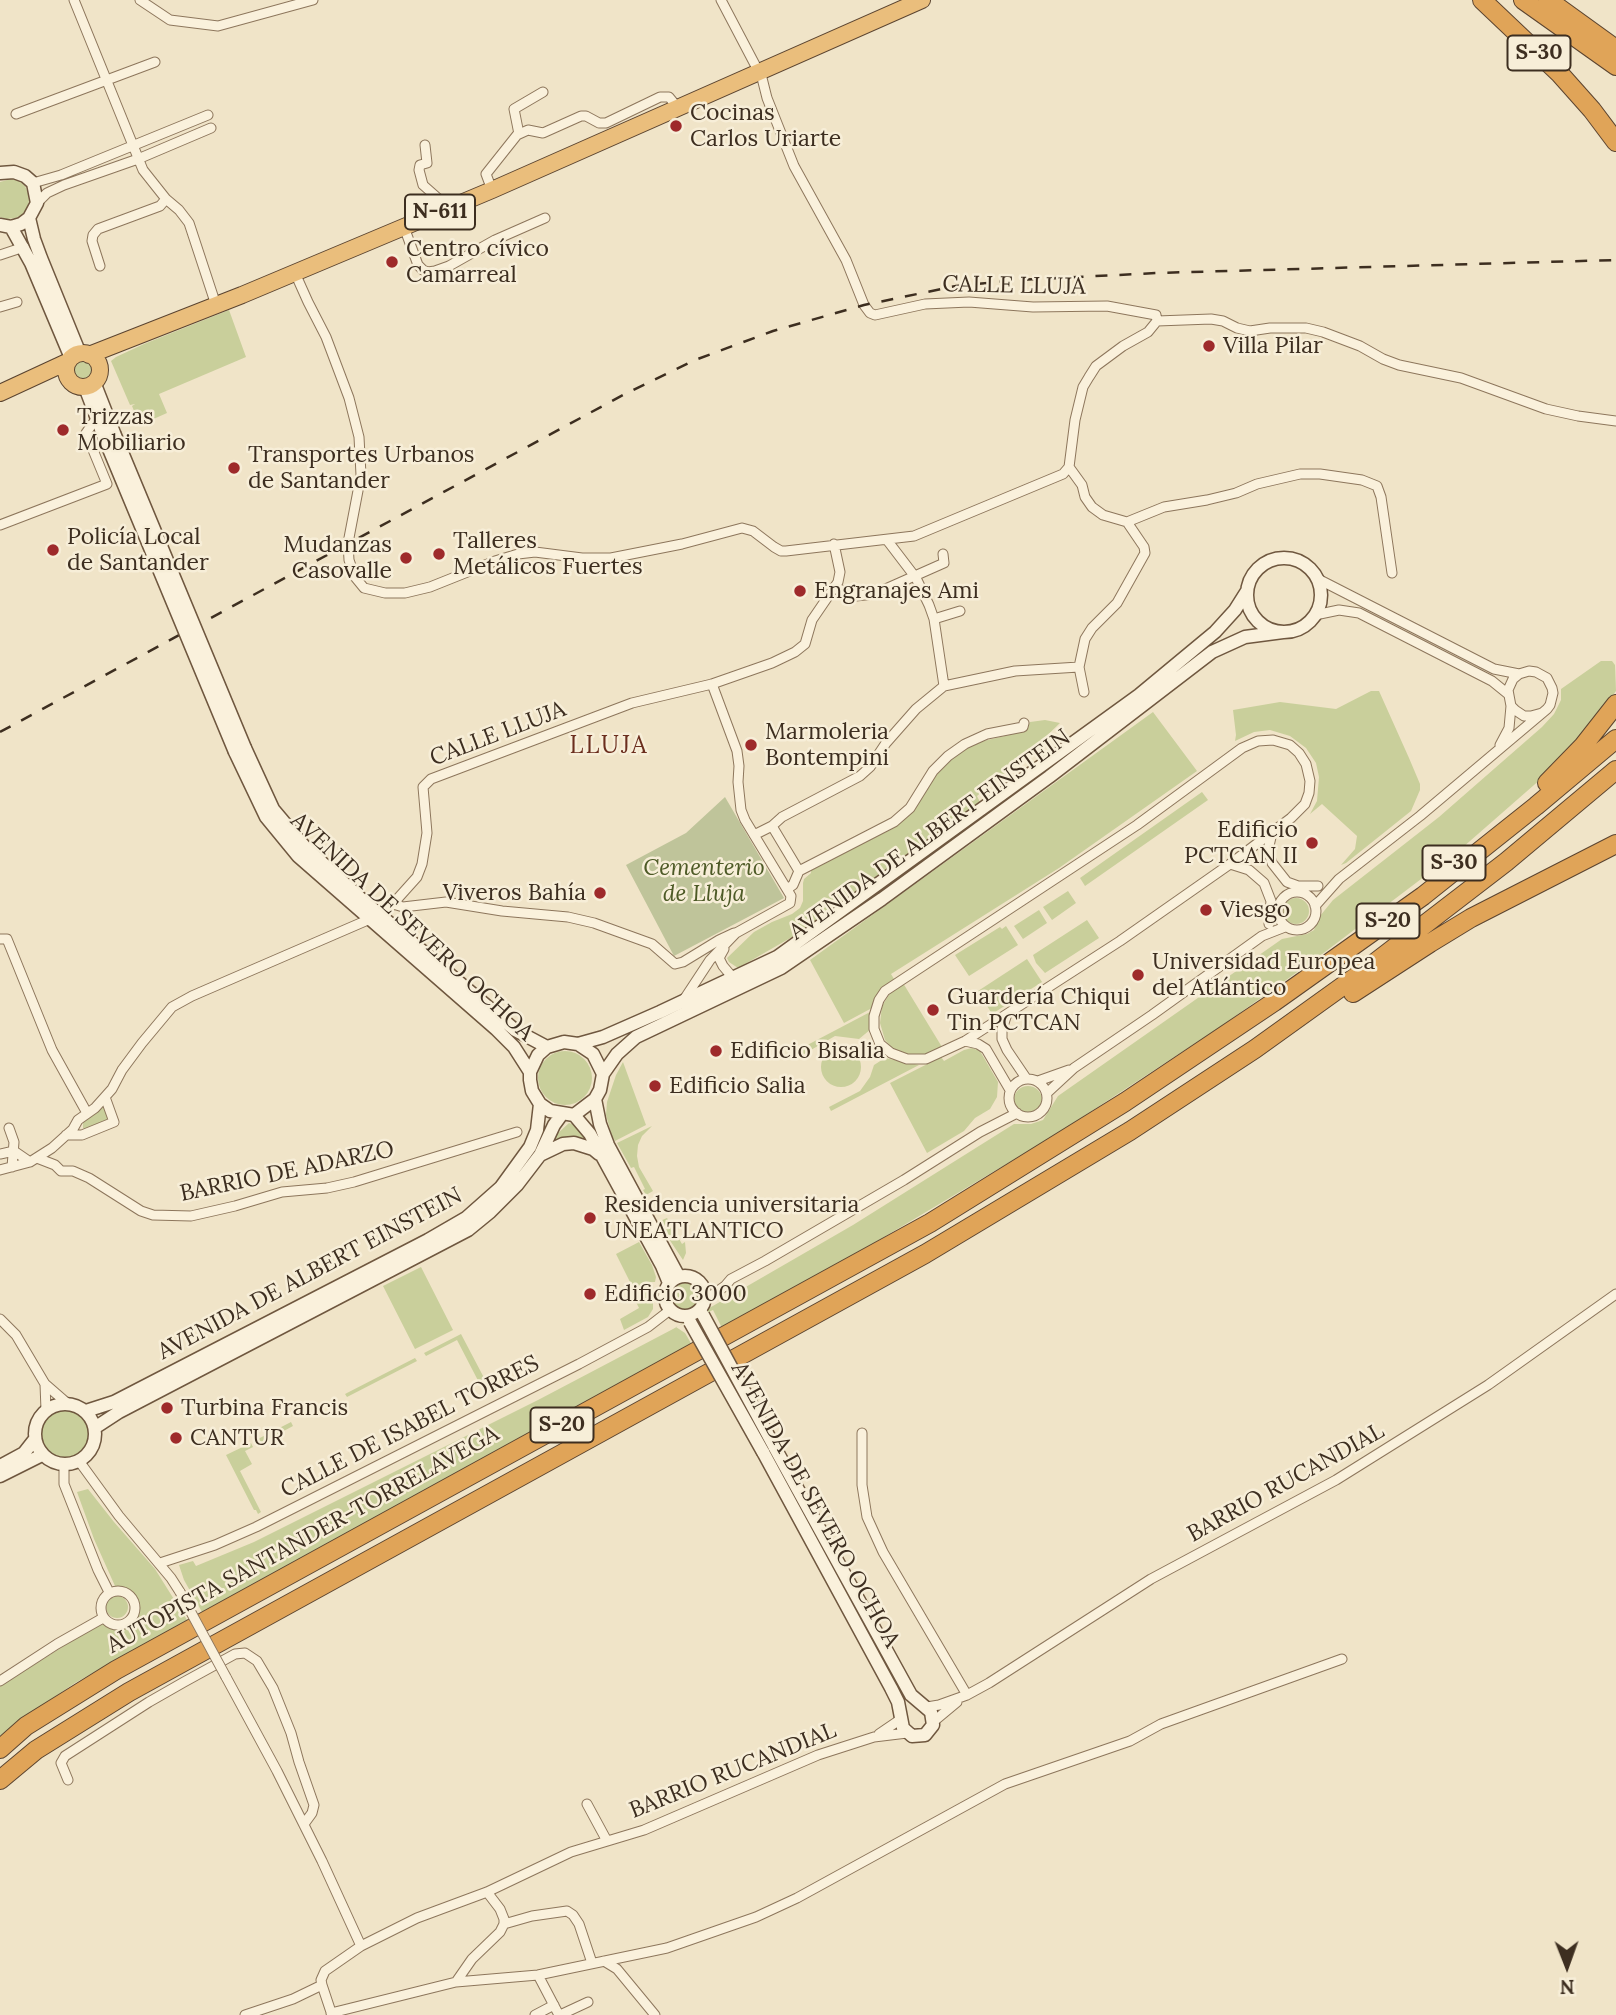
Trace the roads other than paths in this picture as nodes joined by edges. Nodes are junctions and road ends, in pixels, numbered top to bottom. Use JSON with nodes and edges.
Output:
{"nodes":[{"id":1,"x":74,"y":0,"type":"edge"},
{"id":2,"x":140,"y":0,"type":"edge"},
{"id":3,"x":313,"y":0,"type":"edge"},
{"id":4,"x":721,"y":0,"type":"edge"},
{"id":5,"x":922,"y":0,"type":"edge"},
{"id":6,"x":1468,"y":0,"type":"edge"},
{"id":7,"x":1482,"y":0,"type":"edge"},
{"id":8,"x":1523,"y":0,"type":"edge"},
{"id":9,"x":1548,"y":0,"type":"edge"},
{"id":10,"x":1616,"y":50,"type":"edge"},
{"id":11,"x":155,"y":62,"type":"dead end"},
{"id":12,"x":1616,"y":66,"type":"edge"},
{"id":13,"x":759,"y":73,"type":"junction"},
{"id":14,"x":107,"y":80,"type":"junction"},
{"id":15,"x":542,"y":92,"type":"dead end"},
{"id":16,"x":678,"y":107,"type":"junction"},
{"id":17,"x":1592,"y":110,"type":"junction"},
{"id":18,"x":16,"y":114,"type":"dead end"},
{"id":19,"x":208,"y":115,"type":"dead end"},
{"id":20,"x":211,"y":128,"type":"dead end"},
{"id":21,"x":519,"y":134,"type":"junction"},
{"id":22,"x":1616,"y":142,"type":"edge"},
{"id":23,"x":425,"y":145,"type":"dead end"},
{"id":24,"x":133,"y":147,"type":"junction"},
{"id":25,"x":138,"y":159,"type":"junction"},
{"id":26,"x":0,"y":164,"type":"edge"},
{"id":27,"x":14,"y":172,"type":"junction"},
{"id":28,"x":0,"y":173,"type":"edge"},
{"id":29,"x":33,"y":183,"type":"junction"},
{"id":30,"x":492,"y":190,"type":"junction"},
{"id":31,"x":166,"y":199,"type":"junction"},
{"id":32,"x":37,"y":203,"type":"junction"},
{"id":33,"x":446,"y":210,"type":"junction"},
{"id":34,"x":29,"y":218,"type":"junction"},
{"id":35,"x":545,"y":218,"type":"dead end"},
{"id":36,"x":5,"y":226,"type":"edge"},
{"id":37,"x":404,"y":227,"type":"junction"},
{"id":38,"x":24,"y":247,"type":"junction"},
{"id":39,"x":0,"y":255,"type":"edge"},
{"id":40,"x":100,"y":266,"type":"dead end"},
{"id":41,"x":295,"y":273,"type":"junction"},
{"id":42,"x":17,"y":302,"type":"dead end"},
{"id":43,"x":216,"y":305,"type":"junction"},
{"id":44,"x":0,"y":307,"type":"edge"},
{"id":45,"x":1157,"y":321,"type":"junction"},
{"id":46,"x":84,"y":366,"type":"junction"},
{"id":47,"x":38,"y":377,"type":"junction"},
{"id":48,"x":0,"y":393,"type":"edge"},
{"id":49,"x":96,"y":419,"type":"junction"},
{"id":50,"x":1616,"y":421,"type":"edge"},
{"id":51,"x":109,"y":435,"type":"junction"},
{"id":52,"x":1069,"y":467,"type":"junction"},
{"id":53,"x":1127,"y":522,"type":"junction"},
{"id":54,"x":0,"y":525,"type":"edge"},
{"id":55,"x":887,"y":540,"type":"junction"},
{"id":56,"x":834,"y":544,"type":"junction"},
{"id":57,"x":943,"y":554,"type":"dead end"},
{"id":58,"x":1392,"y":573,"type":"dead end"},
{"id":59,"x":914,"y":575,"type":"junction"},
{"id":60,"x":1318,"y":579,"type":"junction"},
{"id":61,"x":834,"y":587,"type":"junction"},
{"id":62,"x":1248,"y":591,"type":"junction"},
{"id":63,"x":960,"y":611,"type":"dead end"},
{"id":64,"x":1315,"y":615,"type":"junction"},
{"id":65,"x":934,"y":619,"type":"junction"},
{"id":66,"x":1283,"y":632,"type":"junction"},
{"id":67,"x":1079,"y":667,"type":"junction"},
{"id":68,"x":1519,"y":674,"type":"junction"},
{"id":69,"x":712,"y":684,"type":"junction"},
{"id":70,"x":944,"y":686,"type":"junction"},
{"id":71,"x":1084,"y":692,"type":"dead end"},
{"id":72,"x":1508,"y":694,"type":"junction"},
{"id":73,"x":1616,"y":704,"type":"edge"},
{"id":74,"x":1511,"y":706,"type":"junction"},
{"id":75,"x":1542,"y":713,"type":"junction"},
{"id":76,"x":1024,"y":723,"type":"dead end"},
{"id":77,"x":1616,"y":739,"type":"edge"},
{"id":78,"x":1493,"y":755,"type":"junction"},
{"id":79,"x":1616,"y":770,"type":"edge"},
{"id":80,"x":772,"y":826,"type":"junction"},
{"id":81,"x":1272,"y":832,"type":"junction"},
{"id":82,"x":754,"y":835,"type":"junction"},
{"id":83,"x":1616,"y":844,"type":"edge"},
{"id":84,"x":1230,"y":864,"type":"junction"},
{"id":85,"x":799,"y":871,"type":"junction"},
{"id":86,"x":1339,"y":878,"type":"junction"},
{"id":87,"x":1318,"y":887,"type":"junction"},
{"id":88,"x":787,"y":889,"type":"junction"},
{"id":89,"x":1307,"y":894,"type":"junction"},
{"id":90,"x":393,"y":904,"type":"junction"},
{"id":91,"x":1315,"y":906,"type":"junction"},
{"id":92,"x":1277,"y":912,"type":"junction"},
{"id":93,"x":376,"y":918,"type":"junction"},
{"id":94,"x":1269,"y":924,"type":"junction"},
{"id":95,"x":1285,"y":927,"type":"junction"},
{"id":96,"x":736,"y":933,"type":"junction"},
{"id":97,"x":1262,"y":936,"type":"junction"},
{"id":98,"x":0,"y":939,"type":"edge"},
{"id":99,"x":726,"y":944,"type":"junction"},
{"id":100,"x":734,"y":979,"type":"junction"},
{"id":101,"x":682,"y":1002,"type":"junction"},
{"id":102,"x":1274,"y":1002,"type":"junction"},
{"id":103,"x":1007,"y":1014,"type":"junction"},
{"id":104,"x":965,"y":1041,"type":"junction"},
{"id":105,"x":578,"y":1044,"type":"junction"},
{"id":106,"x":547,"y":1047,"type":"junction"},
{"id":107,"x":1074,"y":1068,"type":"junction"},
{"id":108,"x":530,"y":1072,"type":"junction"},
{"id":109,"x":603,"y":1074,"type":"junction"},
{"id":110,"x":1026,"y":1078,"type":"junction"},
{"id":111,"x":1038,"y":1081,"type":"junction"},
{"id":112,"x":1010,"y":1090,"type":"junction"},
{"id":113,"x":1047,"y":1093,"type":"junction"},
{"id":114,"x":105,"y":1097,"type":"junction"},
{"id":115,"x":595,"y":1099,"type":"junction"},
{"id":116,"x":540,"y":1104,"type":"junction"},
{"id":117,"x":87,"y":1112,"type":"junction"},
{"id":118,"x":1017,"y":1113,"type":"junction"},
{"id":119,"x":568,"y":1115,"type":"junction"},
{"id":120,"x":9,"y":1128,"type":"dead end"},
{"id":121,"x":517,"y":1132,"type":"dead end"},
{"id":122,"x":66,"y":1135,"type":"junction"},
{"id":123,"x":14,"y":1152,"type":"junction"},
{"id":124,"x":0,"y":1154,"type":"edge"},
{"id":125,"x":540,"y":1155,"type":"junction"},
{"id":126,"x":602,"y":1156,"type":"junction"},
{"id":127,"x":34,"y":1160,"type":"junction"},
{"id":128,"x":12,"y":1167,"type":"junction"},
{"id":129,"x":0,"y":1170,"type":"edge"},
{"id":130,"x":1008,"y":1206,"type":"junction"},
{"id":131,"x":674,"y":1280,"type":"junction"},
{"id":132,"x":1616,"y":1294,"type":"edge"},
{"id":133,"x":702,"y":1309,"type":"junction"},
{"id":134,"x":670,"y":1310,"type":"junction"},
{"id":135,"x":0,"y":1319,"type":"edge"},
{"id":136,"x":689,"y":1319,"type":"junction"},
{"id":137,"x":45,"y":1384,"type":"junction"},
{"id":138,"x":68,"y":1404,"type":"junction"},
{"id":139,"x":46,"y":1410,"type":"junction"},
{"id":140,"x":86,"y":1411,"type":"junction"},
{"id":141,"x":96,"y":1427,"type":"junction"},
{"id":142,"x":862,"y":1433,"type":"dead end"},
{"id":143,"x":35,"y":1439,"type":"junction"},
{"id":144,"x":769,"y":1449,"type":"junction"},
{"id":145,"x":42,"y":1455,"type":"junction"},
{"id":146,"x":79,"y":1461,"type":"junction"},
{"id":147,"x":64,"y":1464,"type":"junction"},
{"id":148,"x":0,"y":1466,"type":"edge"},
{"id":149,"x":0,"y":1476,"type":"edge"},
{"id":150,"x":160,"y":1563,"type":"junction"},
{"id":151,"x":109,"y":1592,"type":"junction"},
{"id":152,"x":103,"y":1618,"type":"junction"},
{"id":153,"x":1342,"y":1659,"type":"dead end"},
{"id":154,"x":0,"y":1681,"type":"edge"},
{"id":155,"x":967,"y":1695,"type":"junction"},
{"id":156,"x":924,"y":1706,"type":"junction"},
{"id":157,"x":901,"y":1717,"type":"junction"},
{"id":158,"x":933,"y":1722,"type":"junction"},
{"id":159,"x":907,"y":1733,"type":"junction"},
{"id":160,"x":874,"y":1737,"type":"junction"},
{"id":161,"x":0,"y":1749,"type":"edge"},
{"id":162,"x":0,"y":1780,"type":"edge"},
{"id":163,"x":68,"y":1780,"type":"dead end"},
{"id":164,"x":587,"y":1804,"type":"dead end"},
{"id":165,"x":304,"y":1824,"type":"junction"},
{"id":166,"x":607,"y":1841,"type":"junction"},
{"id":167,"x":487,"y":1892,"type":"junction"},
{"id":168,"x":504,"y":1924,"type":"junction"},
{"id":169,"x":361,"y":1946,"type":"junction"},
{"id":170,"x":604,"y":1961,"type":"junction"},
{"id":171,"x":592,"y":1963,"type":"junction"},
{"id":172,"x":538,"y":1975,"type":"junction"},
{"id":173,"x":456,"y":1982,"type":"junction"},
{"id":174,"x":322,"y":1985,"type":"junction"},
{"id":175,"x":587,"y":2002,"type":"dead end"},
{"id":176,"x":554,"y":2005,"type":"junction"},
{"id":177,"x":331,"y":2014,"type":"edge"},
{"id":178,"x":245,"y":2015,"type":"edge"},
{"id":179,"x":535,"y":2015,"type":"edge"},
{"id":180,"x":560,"y":2015,"type":"edge"},
{"id":181,"x":654,"y":2015,"type":"edge"}],
"edges":[{"from":1,"to":14,"type":"street"},
{"from":2,"to":3,"type":"street"},
{"from":4,"to":13,"type":"street"},
{"from":5,"to":13,"type":"highway","number":"N-611"},
{"from":6,"to":17,"type":"highway"},
{"from":7,"to":17,"type":"highway","number":"S-30"},
{"from":8,"to":12,"type":"highway","number":"S-30"},
{"from":9,"to":10,"type":"highway"},
{"from":11,"to":14,"type":"street"},
{"from":13,"to":16,"type":"highway","number":"N-611"},
{"from":13,"to":45,"type":"street","name":"CALLE LLUJA"},
{"from":14,"to":18,"type":"street"},
{"from":14,"to":24,"type":"street"},
{"from":15,"to":21,"type":"street"},
{"from":16,"to":21,"type":"street"},
{"from":16,"to":30,"type":"highway","number":"N-611"},
{"from":17,"to":22,"type":"highway","number":"S-30"},
{"from":19,"to":24,"type":"street"},
{"from":20,"to":25,"type":"street"},
{"from":21,"to":30,"type":"street"},
{"from":23,"to":33,"type":"street"},
{"from":24,"to":25,"type":"street"},
{"from":24,"to":29,"type":"street"},
{"from":25,"to":31,"type":"street"},
{"from":25,"to":32,"type":"street"},
{"from":26,"to":27,"type":"street"},
{"from":27,"to":28,"type":"main road"},
{"from":27,"to":29,"type":"main road"},
{"from":29,"to":32,"type":"main road"},
{"from":30,"to":33,"type":"highway","number":"N-611"},
{"from":31,"to":40,"type":"street"},
{"from":31,"to":43,"type":"street"},
{"from":32,"to":34,"type":"main road"},
{"from":33,"to":37,"type":"highway","number":"N-611"},
{"from":34,"to":36,"type":"main road"},
{"from":34,"to":46,"type":"main road","name":"AVENIDA DE SEVERO OCHOA"},
{"from":35,"to":37,"type":"street"},
{"from":36,"to":38,"type":"main road","name":"AVENIDA DE SEVERO OCHOA"},
{"from":37,"to":41,"type":"highway","number":"N-611"},
{"from":38,"to":39,"type":"street"},
{"from":38,"to":46,"type":"main road","name":"AVENIDA DE SEVERO OCHOA"},
{"from":41,"to":43,"type":"highway","number":"N-611"},
{"from":41,"to":56,"type":"street"},
{"from":42,"to":44,"type":"street"},
{"from":43,"to":46,"type":"highway","number":"N-611"},
{"from":45,"to":50,"type":"street","name":"CALLE LLUJA"},
{"from":45,"to":52,"type":"street"},
{"from":46,"to":47,"type":"highway","number":"N-611"},
{"from":46,"to":47,"type":"highway","number":"N-611"},
{"from":46,"to":49,"type":"main road","name":"AVENIDA DE SEVERO OCHOA"},
{"from":46,"to":51,"type":"main road","name":"AVENIDA DE SEVERO OCHOA"},
{"from":47,"to":48,"type":"highway","number":"N-611"},
{"from":49,"to":51,"type":"main road","name":"AVENIDA DE SEVERO OCHOA"},
{"from":49,"to":54,"type":"street"},
{"from":51,"to":93,"type":"main road","name":"AVENIDA DE SEVERO OCHOA","bridge":true},
{"from":52,"to":53,"type":"street"},
{"from":52,"to":55,"type":"street"},
{"from":53,"to":58,"type":"street"},
{"from":53,"to":67,"type":"street"},
{"from":55,"to":56,"type":"street"},
{"from":55,"to":59,"type":"street"},
{"from":56,"to":61,"type":"street","name":"CALLE LLUJA"},
{"from":57,"to":59,"type":"street"},
{"from":59,"to":61,"type":"street"},
{"from":59,"to":65,"type":"street"},
{"from":60,"to":62,"type":"main road"},
{"from":60,"to":64,"type":"main road"},
{"from":60,"to":68,"type":"street"},
{"from":61,"to":69,"type":"street","name":"CALLE LLUJA"},
{"from":62,"to":66,"type":"main road"},
{"from":62,"to":100,"type":"main road","name":"AVENIDA DE ALBERT EINSTEIN"},
{"from":63,"to":65,"type":"street"},
{"from":64,"to":66,"type":"main road"},
{"from":64,"to":72,"type":"street"},
{"from":65,"to":70,"type":"street"},
{"from":66,"to":109,"type":"main road","name":"AVENIDA DE ALBERT EINSTEIN"},
{"from":67,"to":70,"type":"street"},
{"from":67,"to":71,"type":"street"},
{"from":68,"to":72,"type":"street"},
{"from":68,"to":75,"type":"street"},
{"from":69,"to":82,"type":"street"},
{"from":69,"to":90,"type":"street","name":"CALLE LLUJA"},
{"from":70,"to":80,"type":"street"},
{"from":72,"to":74,"type":"street"},
{"from":73,"to":102,"type":"highway","number":"S-30"},
{"from":74,"to":75,"type":"street"},
{"from":74,"to":78,"type":"street"},
{"from":75,"to":78,"type":"street"},
{"from":76,"to":85,"type":"street"},
{"from":77,"to":102,"type":"highway","name":"AUTOPISTA SANTANDER-TORRELAVEGA","number":"S-20"},
{"from":78,"to":86,"type":"street"},
{"from":79,"to":130,"type":"highway","number":"S-20"},
{"from":80,"to":82,"type":"street"},
{"from":80,"to":85,"type":"street"},
{"from":81,"to":84,"type":"street"},
{"from":81,"to":87,"type":"street"},
{"from":81,"to":104,"type":"street"},
{"from":82,"to":88,"type":"street"},
{"from":83,"to":130,"type":"highway","number":"S-30"},
{"from":84,"to":94,"type":"street"},
{"from":84,"to":103,"type":"street"},
{"from":85,"to":88,"type":"street"},
{"from":86,"to":87,"type":"street"},
{"from":86,"to":91,"type":"street"},
{"from":87,"to":89,"type":"street"},
{"from":88,"to":96,"type":"street"},
{"from":89,"to":91,"type":"street"},
{"from":89,"to":92,"type":"street"},
{"from":90,"to":93,"type":"street","name":"CALLE LLUJA"},
{"from":90,"to":96,"type":"street"},
{"from":91,"to":95,"type":"street"},
{"from":92,"to":94,"type":"street"},
{"from":92,"to":95,"type":"street"},
{"from":93,"to":106,"type":"main road","name":"AVENIDA DE SEVERO OCHOA"},
{"from":93,"to":108,"type":"main road","name":"AVENIDA DE SEVERO OCHOA"},
{"from":93,"to":114,"type":"street"},
{"from":94,"to":97,"type":"street"},
{"from":95,"to":97,"type":"street"},
{"from":96,"to":99,"type":"street"},
{"from":97,"to":107,"type":"street"},
{"from":98,"to":117,"type":"street"},
{"from":99,"to":100,"type":"street"},
{"from":99,"to":101,"type":"street"},
{"from":100,"to":101,"type":"main road","name":"AVENIDA DE ALBERT EINSTEIN"},
{"from":101,"to":105,"type":"main road","name":"AVENIDA DE ALBERT EINSTEIN"},
{"from":102,"to":161,"type":"highway","name":"AUTOPISTA SANTANDER-TORRELAVEGA","number":"S-20"},
{"from":103,"to":104,"type":"street"},
{"from":103,"to":110,"type":"street"},
{"from":104,"to":112,"type":"street"},
{"from":105,"to":106,"type":"main road"},
{"from":105,"to":109,"type":"main road"},
{"from":106,"to":108,"type":"main road"},
{"from":107,"to":111,"type":"street"},
{"from":107,"to":113,"type":"street"},
{"from":108,"to":116,"type":"main road"},
{"from":109,"to":115,"type":"main road"},
{"from":110,"to":111,"type":"street"},
{"from":110,"to":112,"type":"street"},
{"from":111,"to":113,"type":"street"},
{"from":112,"to":118,"type":"street"},
{"from":113,"to":118,"type":"street"},
{"from":114,"to":117,"type":"street"},
{"from":114,"to":122,"type":"street"},
{"from":115,"to":119,"type":"main road"},
{"from":115,"to":131,"type":"main road"},
{"from":116,"to":119,"type":"main road"},
{"from":116,"to":140,"type":"main road","name":"AVENIDA DE ALBERT EINSTEIN"},
{"from":117,"to":122,"type":"street"},
{"from":118,"to":133,"type":"street"},
{"from":119,"to":125,"type":"main road","name":"AVENIDA DE ALBERT EINSTEIN"},
{"from":119,"to":126,"type":"main road"},
{"from":120,"to":123,"type":"street"},
{"from":121,"to":127,"type":"street","name":"BARRIO DE ADARZO"},
{"from":122,"to":127,"type":"street"},
{"from":123,"to":124,"type":"street"},
{"from":123,"to":127,"type":"street","name":"BARRIO DE ADARZO"},
{"from":123,"to":128,"type":"street"},
{"from":125,"to":126,"type":"main road"},
{"from":125,"to":141,"type":"main road","name":"AVENIDA DE ALBERT EINSTEIN"},
{"from":126,"to":131,"type":"main road"},
{"from":127,"to":128,"type":"street"},
{"from":128,"to":129,"type":"street"},
{"from":130,"to":162,"type":"highway","number":"S-20"},
{"from":131,"to":133,"type":"main road"},
{"from":131,"to":134,"type":"main road"},
{"from":132,"to":155,"type":"street","name":"BARRIO RUCANDIAL"},
{"from":133,"to":136,"type":"main road"},
{"from":133,"to":144,"type":"main road","name":"AVENIDA DE SEVERO OCHOA","bridge":true},
{"from":134,"to":136,"type":"main road"},
{"from":134,"to":150,"type":"street","name":"CALLE DE ISABEL TORRES"},
{"from":135,"to":137,"type":"street"},
{"from":136,"to":144,"type":"main road","name":"AVENIDA DE SEVERO OCHOA","bridge":true},
{"from":137,"to":138,"type":"street"},
{"from":137,"to":139,"type":"street"},
{"from":138,"to":139,"type":"main road"},
{"from":138,"to":140,"type":"main road"},
{"from":139,"to":143,"type":"main road"},
{"from":140,"to":141,"type":"main road"},
{"from":141,"to":146,"type":"main road"},
{"from":142,"to":155,"type":"street"},
{"from":143,"to":145,"type":"main road"},
{"from":143,"to":148,"type":"main road"},
{"from":144,"to":156,"type":"main road","name":"AVENIDA DE SEVERO OCHOA"},
{"from":144,"to":157,"type":"main road","name":"AVENIDA DE SEVERO OCHOA"},
{"from":145,"to":147,"type":"main road"},
{"from":145,"to":149,"type":"main road"},
{"from":146,"to":147,"type":"main road"},
{"from":146,"to":150,"type":"street"},
{"from":147,"to":151,"type":"street"},
{"from":150,"to":165,"type":"street","bridge":true},
{"from":151,"to":152,"type":"street"},
{"from":151,"to":152,"type":"street"},
{"from":152,"to":154,"type":"street"},
{"from":153,"to":170,"type":"street"},
{"from":155,"to":156,"type":"street","name":"BARRIO RUCANDIAL"},
{"from":155,"to":158,"type":"street","name":"BARRIO RUCANDIAL"},
{"from":156,"to":157,"type":"main road"},
{"from":156,"to":158,"type":"main road"},
{"from":157,"to":159,"type":"main road"},
{"from":157,"to":160,"type":"street","name":"BARRIO RUCANDIAL"},
{"from":158,"to":159,"type":"main road"},
{"from":159,"to":160,"type":"street","name":"BARRIO RUCANDIAL"},
{"from":160,"to":166,"type":"street","name":"BARRIO RUCANDIAL"},
{"from":163,"to":165,"type":"street"},
{"from":164,"to":166,"type":"street","name":"BARRIO RUCANDIAL"},
{"from":165,"to":169,"type":"street"},
{"from":166,"to":167,"type":"street","name":"BARRIO RUCANDIAL"},
{"from":167,"to":168,"type":"street"},
{"from":167,"to":169,"type":"street","name":"BARRIO RUCANDIAL"},
{"from":168,"to":171,"type":"street"},
{"from":168,"to":173,"type":"street"},
{"from":169,"to":174,"type":"street","name":"BARRIO RUCANDIAL"},
{"from":170,"to":171,"type":"street"},
{"from":170,"to":181,"type":"street"},
{"from":171,"to":172,"type":"street"},
{"from":172,"to":173,"type":"street"},
{"from":172,"to":176,"type":"street"},
{"from":173,"to":177,"type":"street"},
{"from":174,"to":177,"type":"street"},
{"from":174,"to":178,"type":"street","name":"BARRIO RUCANDIAL"},
{"from":175,"to":180,"type":"street"},
{"from":176,"to":179,"type":"street"},
{"from":176,"to":180,"type":"street"}]}
